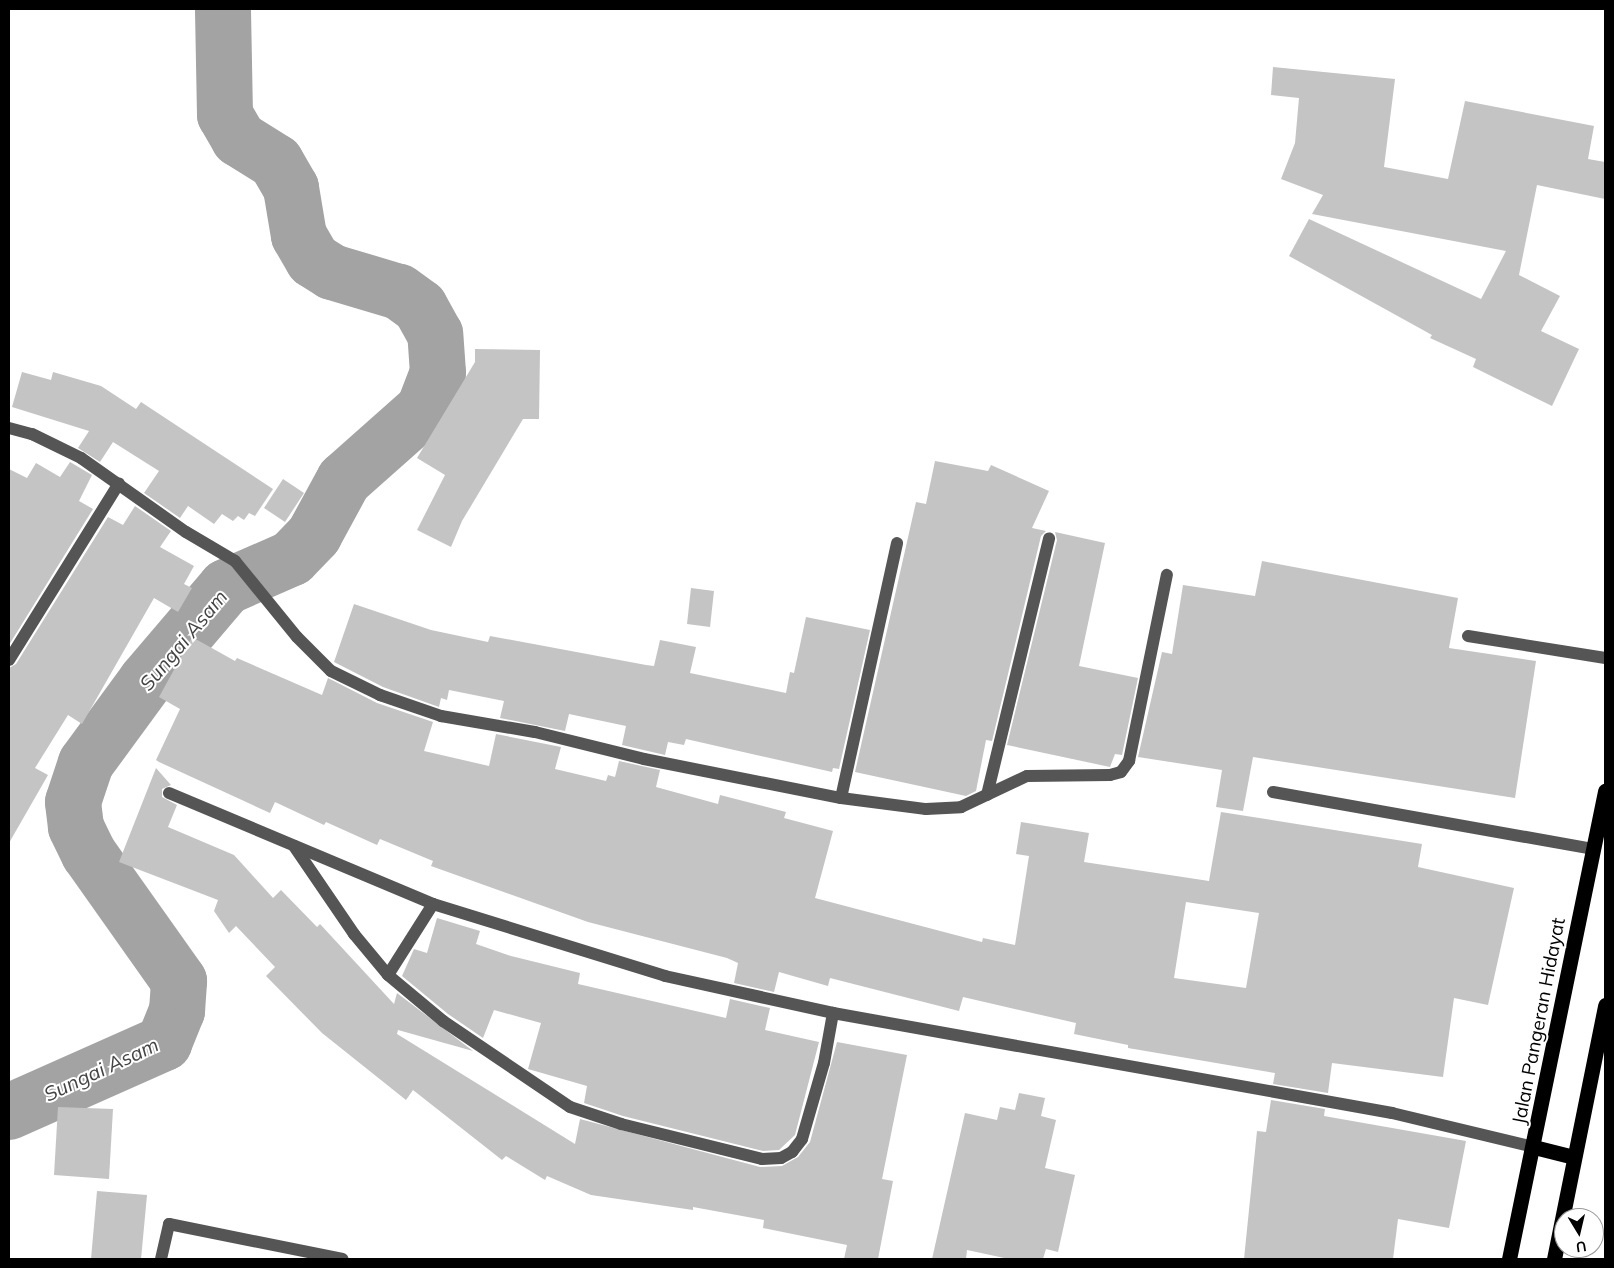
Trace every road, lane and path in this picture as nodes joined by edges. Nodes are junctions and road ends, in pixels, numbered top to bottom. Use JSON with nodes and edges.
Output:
{"nodes":[{"id":1,"x":9,"y":428,"type":"edge"},
{"id":2,"x":119,"y":484,"type":"junction"},
{"id":3,"x":1050,"y":538,"type":"dead end"},
{"id":4,"x":897,"y":543,"type":"dead end"},
{"id":5,"x":1167,"y":575,"type":"dead end"},
{"id":6,"x":1468,"y":636,"type":"dead end"},
{"id":7,"x":1605,"y":658,"type":"edge"},
{"id":8,"x":9,"y":660,"type":"edge"},
{"id":9,"x":1605,"y":791,"type":"edge"},
{"id":10,"x":1273,"y":792,"type":"dead end"},
{"id":11,"x":169,"y":793,"type":"dead end"},
{"id":12,"x":987,"y":795,"type":"junction"},
{"id":13,"x":841,"y":798,"type":"junction"},
{"id":14,"x":294,"y":846,"type":"junction"},
{"id":15,"x":1594,"y":849,"type":"junction"},
{"id":16,"x":432,"y":904,"type":"junction"},
{"id":17,"x":388,"y":975,"type":"junction"},
{"id":18,"x":1605,"y":1005,"type":"edge"},
{"id":19,"x":833,"y":1013,"type":"junction"},
{"id":20,"x":1534,"y":1147,"type":"junction"},
{"id":21,"x":1574,"y":1158,"type":"junction"},
{"id":22,"x":161,"y":1259,"type":"edge"},
{"id":23,"x":342,"y":1259,"type":"edge"},
{"id":24,"x":1510,"y":1259,"type":"edge"},
{"id":25,"x":1554,"y":1259,"type":"edge"}],
"edges":[{"from":1,"to":2,"type":"street"},
{"from":2,"to":8,"type":"street"},
{"from":2,"to":13,"type":"street"},
{"from":3,"to":12,"type":"street"},
{"from":4,"to":13,"type":"street"},
{"from":5,"to":12,"type":"street"},
{"from":6,"to":7,"type":"street"},
{"from":9,"to":15,"type":"highway","name":"Jalan Pangeran Hidayat"},
{"from":10,"to":15,"type":"street"},
{"from":11,"to":14,"type":"street"},
{"from":12,"to":13,"type":"street"},
{"from":14,"to":16,"type":"street"},
{"from":14,"to":17,"type":"street"},
{"from":15,"to":20,"type":"highway","name":"Jalan Pangeran Hidayat"},
{"from":16,"to":17,"type":"street"},
{"from":16,"to":19,"type":"street"},
{"from":17,"to":19,"type":"street"},
{"from":18,"to":21,"type":"highway"},
{"from":19,"to":20,"type":"street"},
{"from":20,"to":21,"type":"highway"},
{"from":20,"to":24,"type":"highway","name":"Jalan Pangeran Hidayat"},
{"from":21,"to":25,"type":"highway"},
{"from":22,"to":23,"type":"street"}]}
